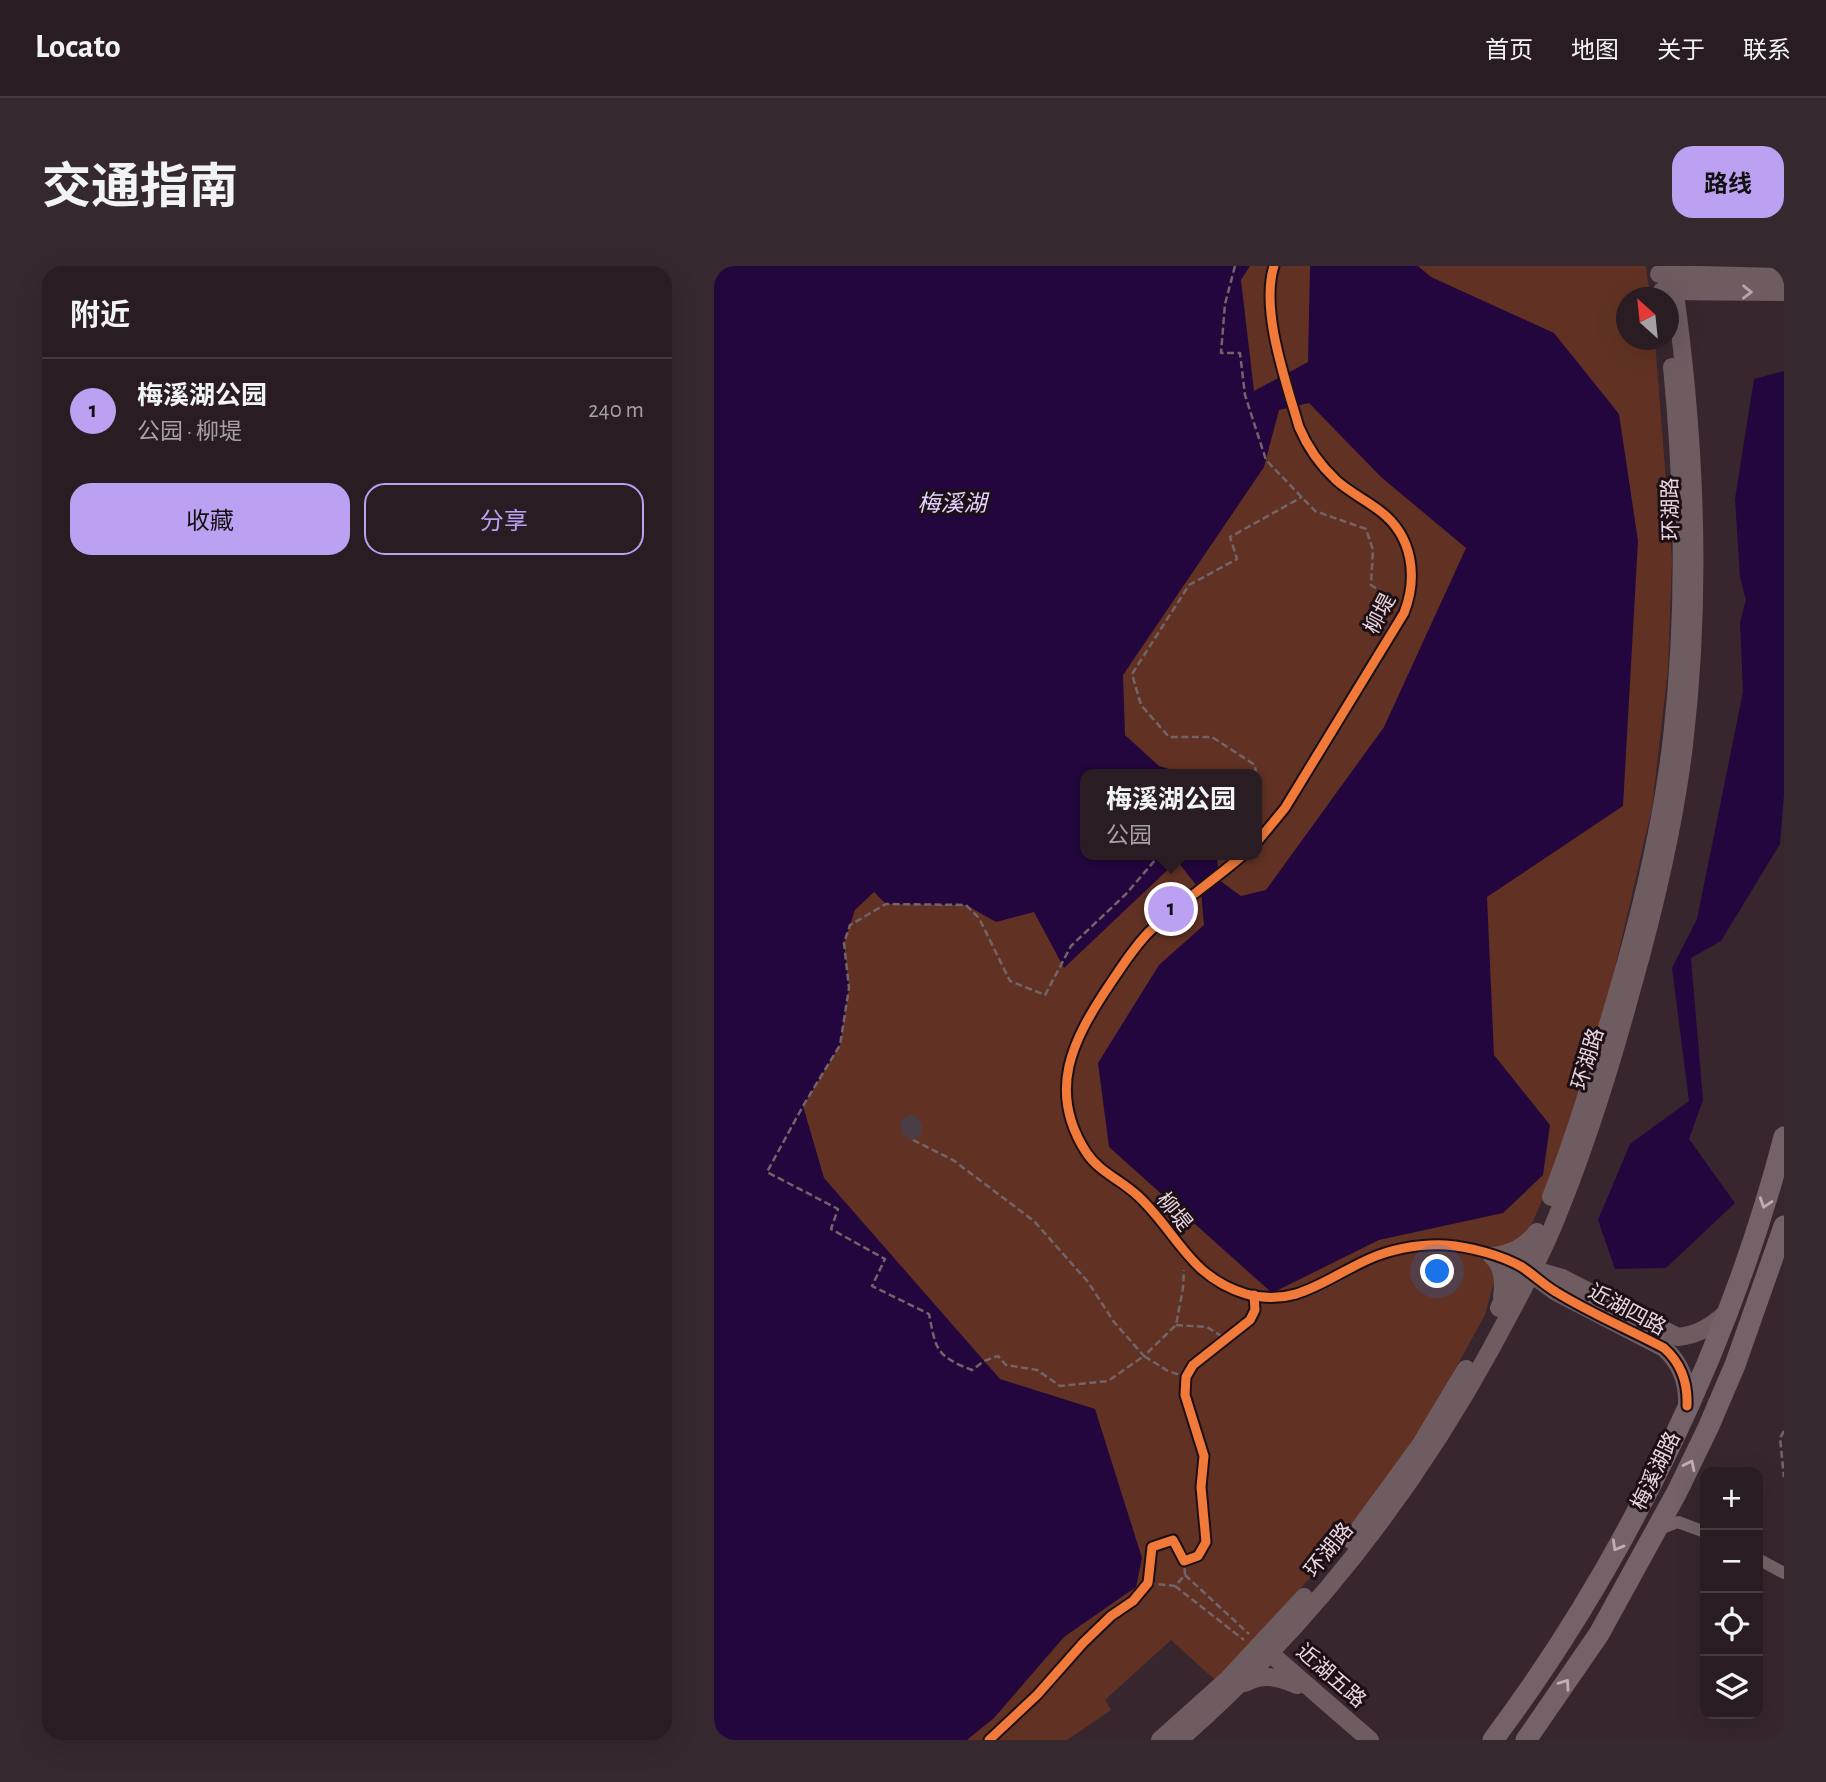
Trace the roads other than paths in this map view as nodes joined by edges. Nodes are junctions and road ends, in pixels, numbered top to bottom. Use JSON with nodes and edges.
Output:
{"nodes":[{"id":1,"x":1274,"y":266,"type":"edge"},
{"id":2,"x":1693,"y":266,"type":"edge"},
{"id":3,"x":1784,"y":277,"type":"edge"},
{"id":4,"x":1666,"y":280,"type":"edge"},
{"id":5,"x":1716,"y":283,"type":"junction"},
{"id":6,"x":1784,"y":292,"type":"edge"},
{"id":7,"x":1679,"y":330,"type":"edge"},
{"id":8,"x":1675,"y":350,"type":"edge"},
{"id":9,"x":1262,"y":836,"type":"edge"},
{"id":10,"x":1237,"y":860,"type":"edge"},
{"id":11,"x":1784,"y":1137,"type":"edge"},
{"id":12,"x":1784,"y":1226,"type":"edge"},
{"id":13,"x":1543,"y":1233,"type":"junction"},
{"id":14,"x":1492,"y":1255,"type":"junction"},
{"id":15,"x":1528,"y":1270,"type":"junction"},
{"id":16,"x":1559,"y":1285,"type":"junction"},
{"id":17,"x":1505,"y":1309,"type":"junction"},
{"id":18,"x":1727,"y":1312,"type":"junction"},
{"id":19,"x":1687,"y":1406,"type":"junction"},
{"id":20,"x":1677,"y":1492,"type":"junction"},
{"id":21,"x":1692,"y":1525,"type":"junction"},
{"id":22,"x":1701,"y":1530,"type":"edge"},
{"id":23,"x":1654,"y":1533,"type":"junction"},
{"id":24,"x":1763,"y":1562,"type":"edge"},
{"id":25,"x":1784,"y":1573,"type":"edge"},
{"id":26,"x":1303,"y":1618,"type":"junction"},
{"id":27,"x":1264,"y":1652,"type":"junction"},
{"id":28,"x":1300,"y":1683,"type":"junction"},
{"id":29,"x":1236,"y":1689,"type":"junction"},
{"id":30,"x":1160,"y":1740,"type":"edge"},
{"id":31,"x":1179,"y":1740,"type":"edge"},
{"id":32,"x":1360,"y":1740,"type":"edge"},
{"id":33,"x":1370,"y":1740,"type":"edge"},
{"id":34,"x":1493,"y":1740,"type":"edge"},
{"id":35,"x":1526,"y":1740,"type":"edge"}],
"edges":[{"from":1,"to":9,"type":"street","name":"柳堤"},
{"from":2,"to":5,"type":"main road"},
{"from":3,"to":5,"type":"main road"},
{"from":4,"to":5,"type":"main road"},
{"from":5,"to":6,"type":"main road","one_way":true},
{"from":5,"to":7,"type":"main road"},
{"from":8,"to":13,"type":"main road","name":"环湖路"},
{"from":10,"to":14,"type":"street","name":"柳堤"},
{"from":11,"to":18,"type":"main road","name":"梅溪湖路","one_way":true},
{"from":20,"to":12,"type":"main road","name":"梅溪湖路","one_way":true},
{"from":13,"to":14,"type":"main road"},
{"from":13,"to":15,"type":"main road","name":"环湖路"},
{"from":13,"to":16,"type":"main road"},
{"from":14,"to":15,"type":"street","name":"柳堤"},
{"from":14,"to":17,"type":"main road"},
{"from":15,"to":16,"type":"main road","name":"近湖四路"},
{"from":15,"to":17,"type":"main road","name":"环湖路"},
{"from":16,"to":17,"type":"main road"},
{"from":16,"to":18,"type":"main road","name":"近湖四路"},
{"from":16,"to":19,"type":"main road","name":"近湖四路"},
{"from":17,"to":26,"type":"main road","name":"环湖路"},
{"from":17,"to":27,"type":"main road","name":"环湖路"},
{"from":18,"to":19,"type":"main road","name":"梅溪湖路"},
{"from":19,"to":34,"type":"main road","name":"梅溪湖路","one_way":true},
{"from":20,"to":21,"type":"street"},
{"from":20,"to":23,"type":"main road","name":"梅溪湖路"},
{"from":21,"to":22,"type":"street"},
{"from":21,"to":23,"type":"street"},
{"from":35,"to":23,"type":"main road","name":"梅溪湖路","one_way":true},
{"from":24,"to":25,"type":"street"},
{"from":26,"to":27,"type":"main road","name":"环湖路"},
{"from":26,"to":28,"type":"main road"},
{"from":27,"to":28,"type":"main road","name":"近湖五路"},
{"from":27,"to":29,"type":"main road","name":"环湖路"},
{"from":27,"to":30,"type":"main road","name":"环湖路"},
{"from":28,"to":29,"type":"main road"},
{"from":28,"to":32,"type":"main road","name":"近湖五路"},
{"from":28,"to":33,"type":"main road","name":"近湖五路"},
{"from":29,"to":31,"type":"main road","name":"环湖路"}]}
